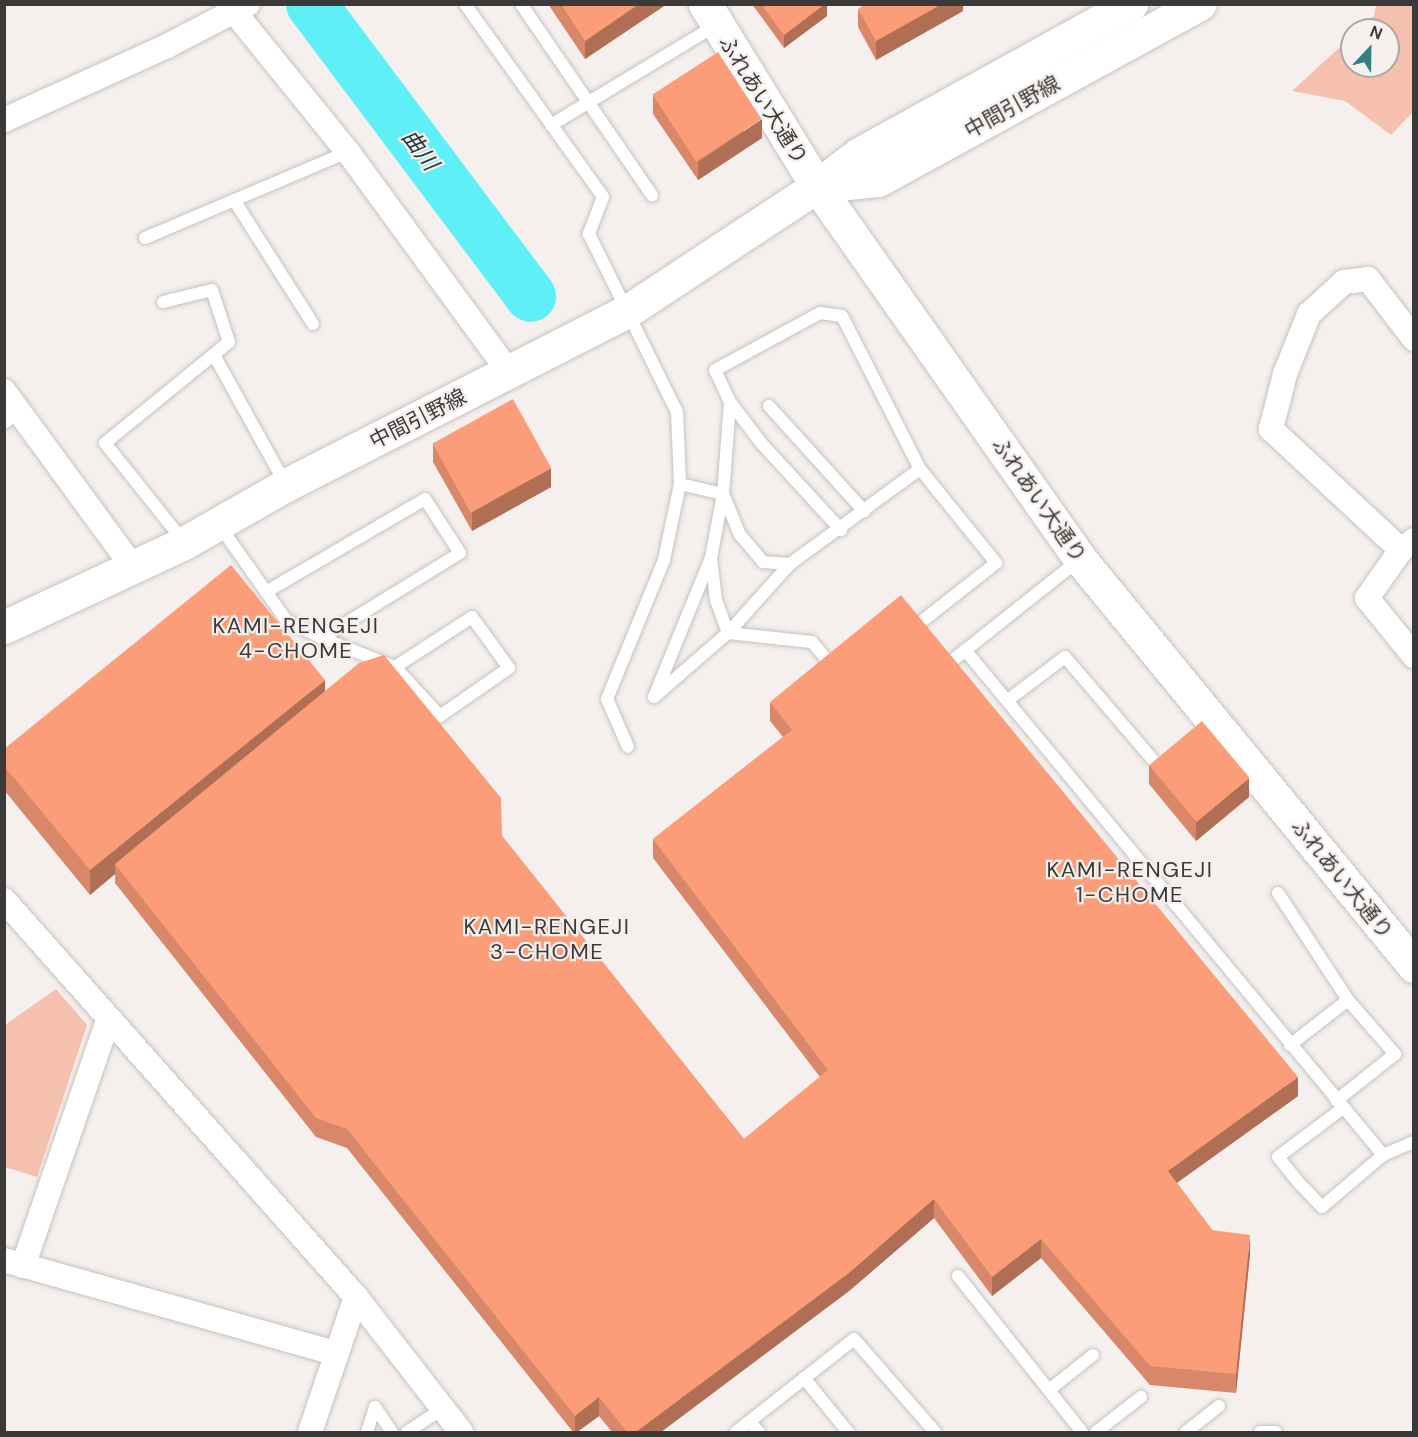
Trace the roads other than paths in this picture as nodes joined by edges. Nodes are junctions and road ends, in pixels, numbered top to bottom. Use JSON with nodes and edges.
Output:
{"nodes":[{"id":1,"x":465,"y":4,"type":"edge"},
{"id":2,"x":521,"y":4,"type":"edge"},
{"id":3,"x":1131,"y":4,"type":"edge"},
{"id":4,"x":1200,"y":4,"type":"edge"},
{"id":5,"x":237,"y":7,"type":"edge"},
{"id":6,"x":710,"y":15,"type":"edge"},
{"id":7,"x":590,"y":101,"type":"junction"},
{"id":8,"x":4,"y":120,"type":"edge"},
{"id":9,"x":551,"y":125,"type":"junction"},
{"id":10,"x":348,"y":152,"type":"junction"},
{"id":11,"x":817,"y":186,"type":"junction"},
{"id":12,"x":652,"y":195,"type":"dead end"},
{"id":13,"x":234,"y":200,"type":"junction"},
{"id":14,"x":145,"y":238,"type":"dead end"},
{"id":15,"x":164,"y":302,"type":"dead end"},
{"id":16,"x":626,"y":312,"type":"junction"},
{"id":17,"x":313,"y":324,"type":"dead end"},
{"id":18,"x":1413,"y":339,"type":"edge"},
{"id":19,"x":214,"y":355,"type":"junction"},
{"id":20,"x":517,"y":369,"type":"junction"},
{"id":21,"x":4,"y":391,"type":"edge"},
{"id":22,"x":730,"y":402,"type":"junction"},
{"id":23,"x":770,"y":406,"type":"dead end"},
{"id":24,"x":12,"y":418,"type":"edge"},
{"id":25,"x":920,"y":470,"type":"junction"},
{"id":26,"x":680,"y":484,"type":"junction"},
{"id":27,"x":286,"y":485,"type":"junction"},
{"id":28,"x":723,"y":494,"type":"junction"},
{"id":29,"x":864,"y":511,"type":"junction"},
{"id":30,"x":218,"y":524,"type":"junction"},
{"id":31,"x":841,"y":530,"type":"junction"},
{"id":32,"x":184,"y":543,"type":"junction"},
{"id":33,"x":1407,"y":545,"type":"edge"},
{"id":34,"x":711,"y":558,"type":"junction"},
{"id":35,"x":1080,"y":559,"type":"junction"},
{"id":36,"x":790,"y":564,"type":"junction"},
{"id":37,"x":133,"y":567,"type":"junction"},
{"id":38,"x":266,"y":592,"type":"junction"},
{"id":39,"x":4,"y":627,"type":"edge"},
{"id":40,"x":728,"y":633,"type":"junction"},
{"id":41,"x":322,"y":638,"type":"junction"},
{"id":42,"x":902,"y":638,"type":"edge"},
{"id":43,"x":965,"y":650,"type":"junction"},
{"id":44,"x":1413,"y":656,"type":"edge"},
{"id":45,"x":395,"y":667,"type":"junction"},
{"id":46,"x":930,"y":678,"type":"edge"},
{"id":47,"x":846,"y":682,"type":"edge"},
{"id":48,"x":1008,"y":700,"type":"junction"},
{"id":49,"x":628,"y":747,"type":"dead end"},
{"id":50,"x":1152,"y":759,"type":"edge"},
{"id":51,"x":1278,"y":893,"type":"dead end"},
{"id":52,"x":4,"y":900,"type":"edge"},
{"id":53,"x":1413,"y":966,"type":"edge"},
{"id":54,"x":1348,"y":1000,"type":"junction"},
{"id":55,"x":108,"y":1021,"type":"junction"},
{"id":56,"x":1290,"y":1045,"type":"junction"},
{"id":57,"x":1339,"y":1104,"type":"junction"},
{"id":58,"x":1413,"y":1142,"type":"edge"},
{"id":59,"x":1383,"y":1155,"type":"junction"},
{"id":60,"x":14,"y":1263,"type":"edge"},
{"id":61,"x":958,"y":1276,"type":"dead end"},
{"id":62,"x":356,"y":1298,"type":"junction"},
{"id":63,"x":335,"y":1353,"type":"junction"},
{"id":64,"x":1093,"y":1355,"type":"dead end"},
{"id":65,"x":804,"y":1378,"type":"junction"},
{"id":66,"x":1049,"y":1390,"type":"junction"},
{"id":67,"x":1141,"y":1397,"type":"dead end"},
{"id":68,"x":1219,"y":1406,"type":"dead end"},
{"id":69,"x":442,"y":1409,"type":"junction"},
{"id":70,"x":750,"y":1422,"type":"junction"},
{"id":71,"x":310,"y":1432,"type":"edge"},
{"id":72,"x":367,"y":1432,"type":"edge"},
{"id":73,"x":392,"y":1432,"type":"edge"},
{"id":74,"x":407,"y":1432,"type":"edge"},
{"id":75,"x":461,"y":1432,"type":"edge"},
{"id":76,"x":736,"y":1432,"type":"edge"},
{"id":77,"x":759,"y":1432,"type":"edge"},
{"id":78,"x":848,"y":1432,"type":"edge"},
{"id":79,"x":935,"y":1432,"type":"edge"},
{"id":80,"x":1082,"y":1432,"type":"edge"},
{"id":81,"x":1096,"y":1432,"type":"edge"},
{"id":82,"x":1186,"y":1432,"type":"edge"},
{"id":83,"x":1260,"y":1432,"type":"edge"},
{"id":84,"x":1276,"y":1432,"type":"edge"}],
"edges":[{"from":1,"to":9,"type":"lane"},
{"from":2,"to":7,"type":"lane"},
{"from":3,"to":11,"type":"main road","name":"中間引野線"},
{"from":4,"to":11,"type":"main road","name":"中間引野線"},
{"from":5,"to":8,"type":"street"},
{"from":5,"to":10,"type":"street"},
{"from":6,"to":7,"type":"lane"},
{"from":6,"to":11,"type":"main road","name":"ふれあい大通り"},
{"from":7,"to":9,"type":"lane"},
{"from":7,"to":12,"type":"lane"},
{"from":9,"to":16,"type":"lane"},
{"from":10,"to":13,"type":"lane"},
{"from":10,"to":20,"type":"street"},
{"from":11,"to":16,"type":"main road","name":"中間引野線"},
{"from":11,"to":35,"type":"main road","name":"ふれあい大通り"},
{"from":13,"to":14,"type":"lane"},
{"from":13,"to":17,"type":"lane"},
{"from":15,"to":19,"type":"lane"},
{"from":16,"to":20,"type":"main road","name":"中間引野線"},
{"from":16,"to":26,"type":"lane"},
{"from":18,"to":33,"type":"street"},
{"from":19,"to":27,"type":"lane"},
{"from":19,"to":32,"type":"lane"},
{"from":20,"to":27,"type":"main road","name":"中間引野線"},
{"from":21,"to":24,"type":"street"},
{"from":22,"to":25,"type":"lane"},
{"from":22,"to":28,"type":"lane"},
{"from":22,"to":31,"type":"lane"},
{"from":23,"to":29,"type":"lane"},
{"from":24,"to":37,"type":"street"},
{"from":25,"to":29,"type":"lane"},
{"from":25,"to":42,"type":"lane"},
{"from":26,"to":28,"type":"lane"},
{"from":26,"to":49,"type":"lane"},
{"from":27,"to":30,"type":"main road","name":"中間引野線"},
{"from":28,"to":34,"type":"lane"},
{"from":28,"to":36,"type":"lane"},
{"from":29,"to":31,"type":"lane"},
{"from":30,"to":32,"type":"main road","name":"中間引野線"},
{"from":30,"to":38,"type":"lane"},
{"from":31,"to":36,"type":"lane"},
{"from":32,"to":37,"type":"main road","name":"中間引野線"},
{"from":33,"to":44,"type":"street"},
{"from":34,"to":40,"type":"lane"},
{"from":34,"to":40,"type":"lane"},
{"from":35,"to":43,"type":"lane"},
{"from":35,"to":53,"type":"main road","name":"ふれあい大通り"},
{"from":36,"to":40,"type":"lane"},
{"from":37,"to":39,"type":"main road","name":"中間引野線"},
{"from":38,"to":41,"type":"lane"},
{"from":38,"to":41,"type":"lane"},
{"from":40,"to":47,"type":"lane"},
{"from":41,"to":45,"type":"lane"},
{"from":43,"to":46,"type":"lane"},
{"from":43,"to":48,"type":"lane"},
{"from":45,"to":45,"type":"lane"},
{"from":48,"to":50,"type":"lane"},
{"from":48,"to":56,"type":"lane"},
{"from":51,"to":54,"type":"lane"},
{"from":52,"to":55,"type":"street"},
{"from":54,"to":56,"type":"lane"},
{"from":54,"to":57,"type":"lane"},
{"from":55,"to":60,"type":"street"},
{"from":55,"to":62,"type":"street"},
{"from":56,"to":57,"type":"lane"},
{"from":57,"to":59,"type":"lane"},
{"from":57,"to":59,"type":"lane"},
{"from":58,"to":59,"type":"lane"},
{"from":60,"to":63,"type":"street"},
{"from":61,"to":66,"type":"lane"},
{"from":62,"to":63,"type":"street"},
{"from":62,"to":69,"type":"street"},
{"from":63,"to":71,"type":"street"},
{"from":64,"to":66,"type":"lane"},
{"from":65,"to":70,"type":"lane"},
{"from":65,"to":78,"type":"lane"},
{"from":65,"to":79,"type":"lane"},
{"from":66,"to":80,"type":"lane"},
{"from":67,"to":81,"type":"lane"},
{"from":68,"to":82,"type":"lane"},
{"from":69,"to":74,"type":"lane"},
{"from":69,"to":75,"type":"street"},
{"from":70,"to":76,"type":"lane"},
{"from":70,"to":77,"type":"lane"},
{"from":72,"to":73,"type":"lane"},
{"from":83,"to":84,"type":"lane"}]}
